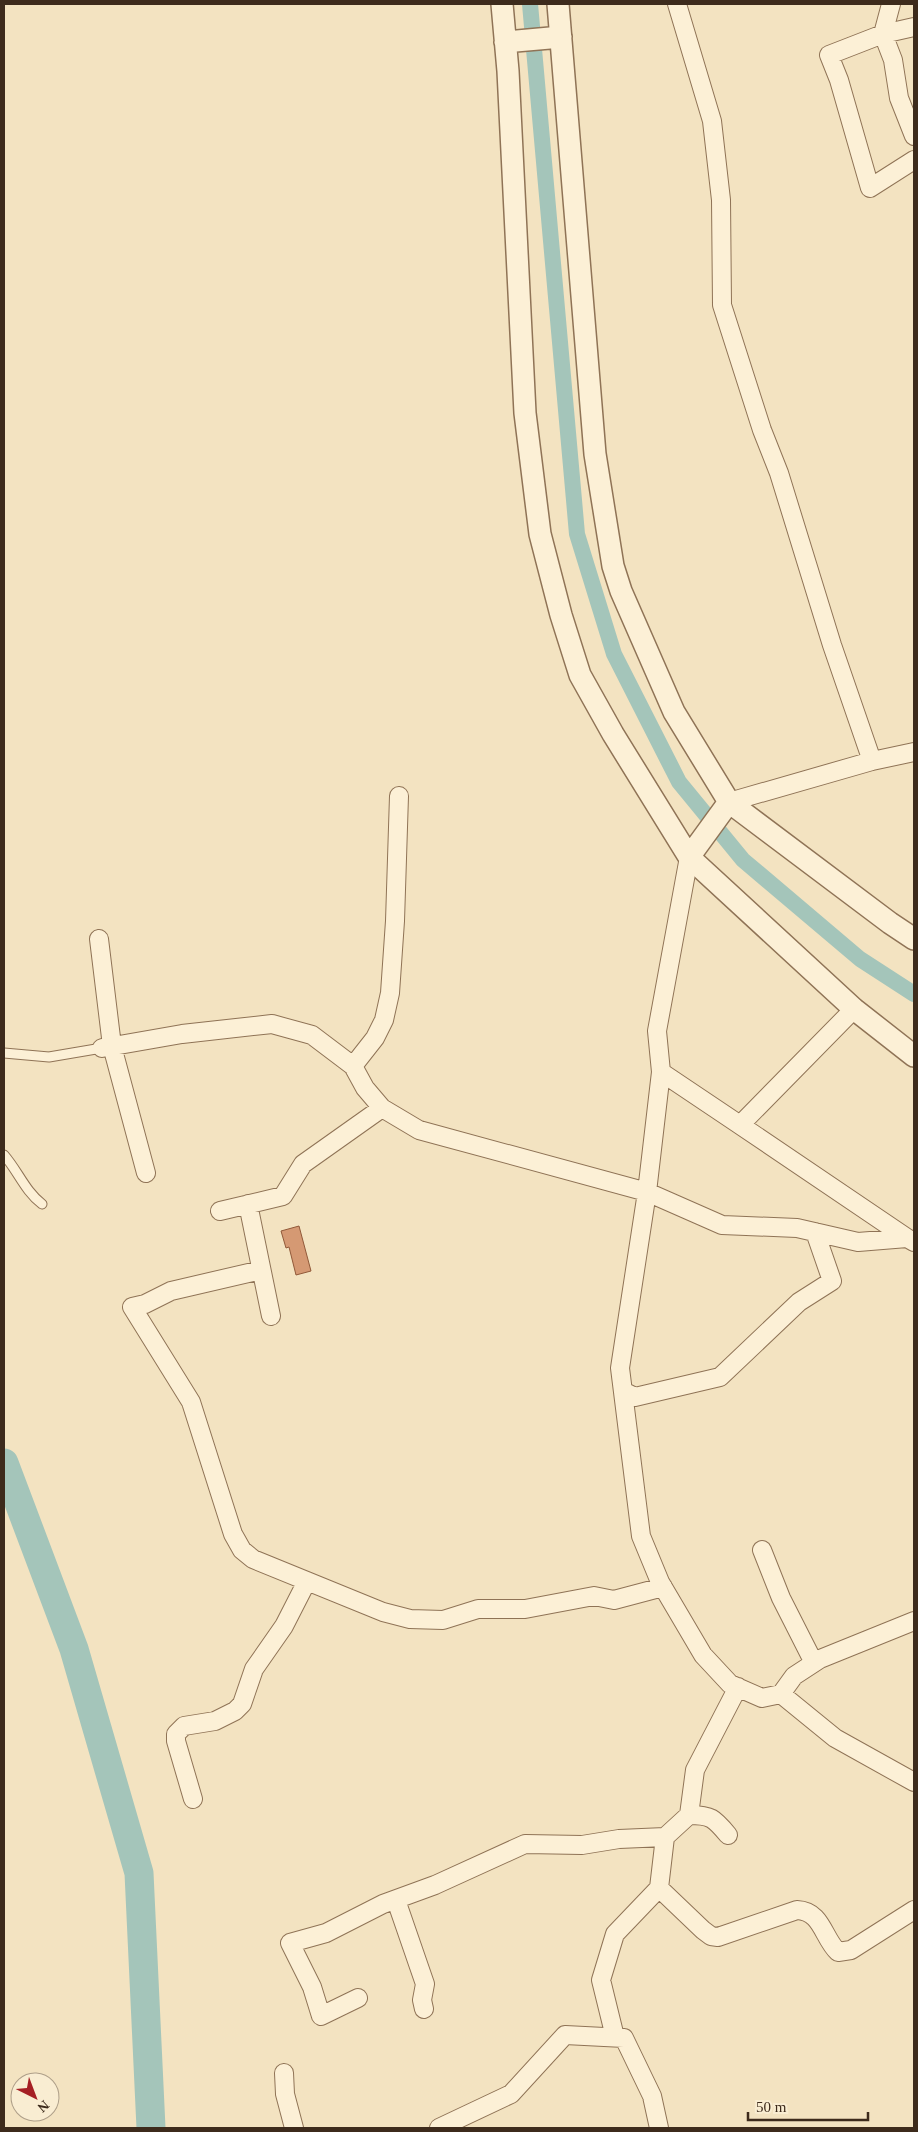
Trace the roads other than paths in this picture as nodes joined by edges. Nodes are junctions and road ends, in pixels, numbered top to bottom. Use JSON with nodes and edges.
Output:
{"nodes":[{"id":1,"x":502,"y":4,"type":"edge"},
{"id":2,"x":558,"y":4,"type":"edge"},
{"id":3,"x":677,"y":4,"type":"edge"},
{"id":4,"x":891,"y":4,"type":"edge"},
{"id":5,"x":914,"y":27,"type":"edge"},
{"id":6,"x":883,"y":34,"type":"junction"},
{"id":7,"x":553,"y":37,"type":"junction"},
{"id":8,"x":512,"y":41,"type":"junction"},
{"id":9,"x":914,"y":136,"type":"edge"},
{"id":10,"x":914,"y":160,"type":"edge"},
{"id":11,"x":914,"y":752,"type":"edge"},
{"id":12,"x":872,"y":761,"type":"junction"},
{"id":13,"x":399,"y":796,"type":"dead end"},
{"id":14,"x":724,"y":808,"type":"junction"},
{"id":15,"x":695,"y":849,"type":"junction"},
{"id":16,"x":99,"y":939,"type":"dead end"},
{"id":17,"x":914,"y":939,"type":"edge"},
{"id":18,"x":854,"y":1009,"type":"junction"},
{"id":19,"x":107,"y":1047,"type":"junction"},
{"id":20,"x":4,"y":1053,"type":"edge"},
{"id":21,"x":914,"y":1056,"type":"edge"},
{"id":22,"x":353,"y":1066,"type":"junction"},
{"id":23,"x":661,"y":1072,"type":"junction"},
{"id":24,"x":382,"y":1108,"type":"junction"},
{"id":25,"x":740,"y":1125,"type":"junction"},
{"id":26,"x":4,"y":1155,"type":"edge"},
{"id":27,"x":146,"y":1173,"type":"dead end"},
{"id":28,"x":646,"y":1192,"type":"junction"},
{"id":29,"x":42,"y":1204,"type":"dead end"},
{"id":30,"x":248,"y":1204,"type":"junction"},
{"id":31,"x":220,"y":1211,"type":"dead end"},
{"id":32,"x":816,"y":1232,"type":"junction"},
{"id":33,"x":911,"y":1240,"type":"edge"},
{"id":34,"x":261,"y":1270,"type":"junction"},
{"id":35,"x":271,"y":1316,"type":"dead end"},
{"id":36,"x":623,"y":1391,"type":"junction"},
{"id":37,"x":762,"y":1550,"type":"dead end"},
{"id":38,"x":307,"y":1581,"type":"junction"},
{"id":39,"x":664,"y":1587,"type":"junction"},
{"id":40,"x":914,"y":1621,"type":"edge"},
{"id":41,"x":814,"y":1663,"type":"junction"},
{"id":42,"x":738,"y":1687,"type":"junction"},
{"id":43,"x":780,"y":1694,"type":"junction"},
{"id":44,"x":914,"y":1782,"type":"edge"},
{"id":45,"x":193,"y":1799,"type":"dead end"},
{"id":46,"x":689,"y":1816,"type":"junction"},
{"id":47,"x":728,"y":1835,"type":"dead end"},
{"id":48,"x":665,"y":1837,"type":"junction"},
{"id":49,"x":659,"y":1888,"type":"junction"},
{"id":50,"x":396,"y":1900,"type":"junction"},
{"id":51,"x":914,"y":1910,"type":"edge"},
{"id":52,"x":358,"y":1998,"type":"dead end"},
{"id":53,"x":424,"y":2009,"type":"dead end"},
{"id":54,"x":615,"y":2037,"type":"junction"},
{"id":55,"x":284,"y":2073,"type":"dead end"},
{"id":56,"x":294,"y":2128,"type":"edge"},
{"id":57,"x":439,"y":2128,"type":"edge"},
{"id":58,"x":659,"y":2128,"type":"edge"}],
"edges":[{"from":1,"to":8,"type":"street"},
{"from":2,"to":7,"type":"street"},
{"from":3,"to":12,"type":"street"},
{"from":4,"to":6,"type":"street"},
{"from":5,"to":6,"type":"street"},
{"from":6,"to":9,"type":"street"},
{"from":6,"to":10,"type":"street"},
{"from":7,"to":8,"type":"street"},
{"from":7,"to":14,"type":"street"},
{"from":8,"to":15,"type":"street"},
{"from":11,"to":12,"type":"street"},
{"from":12,"to":14,"type":"street"},
{"from":13,"to":22,"type":"street"},
{"from":14,"to":15,"type":"street"},
{"from":14,"to":17,"type":"street"},
{"from":15,"to":18,"type":"street"},
{"from":15,"to":23,"type":"street"},
{"from":16,"to":19,"type":"street"},
{"from":18,"to":21,"type":"street"},
{"from":18,"to":25,"type":"street"},
{"from":19,"to":20,"type":"lane"},
{"from":19,"to":22,"type":"street"},
{"from":19,"to":27,"type":"street"},
{"from":22,"to":24,"type":"street"},
{"from":23,"to":25,"type":"street"},
{"from":23,"to":28,"type":"street"},
{"from":24,"to":28,"type":"street"},
{"from":24,"to":30,"type":"street"},
{"from":25,"to":33,"type":"street"},
{"from":26,"to":29,"type":"lane"},
{"from":28,"to":32,"type":"street"},
{"from":28,"to":36,"type":"street"},
{"from":30,"to":31,"type":"street"},
{"from":30,"to":34,"type":"street"},
{"from":32,"to":33,"type":"street"},
{"from":32,"to":36,"type":"street"},
{"from":34,"to":35,"type":"street"},
{"from":34,"to":38,"type":"street"},
{"from":36,"to":39,"type":"street"},
{"from":37,"to":41,"type":"street"},
{"from":38,"to":39,"type":"street"},
{"from":38,"to":45,"type":"street"},
{"from":39,"to":42,"type":"street"},
{"from":40,"to":41,"type":"street"},
{"from":41,"to":43,"type":"street"},
{"from":42,"to":43,"type":"street"},
{"from":42,"to":46,"type":"street"},
{"from":43,"to":44,"type":"street"},
{"from":46,"to":47,"type":"street"},
{"from":46,"to":48,"type":"street"},
{"from":48,"to":49,"type":"street"},
{"from":48,"to":50,"type":"street"},
{"from":49,"to":51,"type":"street"},
{"from":49,"to":54,"type":"street"},
{"from":50,"to":52,"type":"street"},
{"from":50,"to":53,"type":"street"},
{"from":54,"to":57,"type":"street"},
{"from":54,"to":58,"type":"street"},
{"from":55,"to":56,"type":"street"}]}
